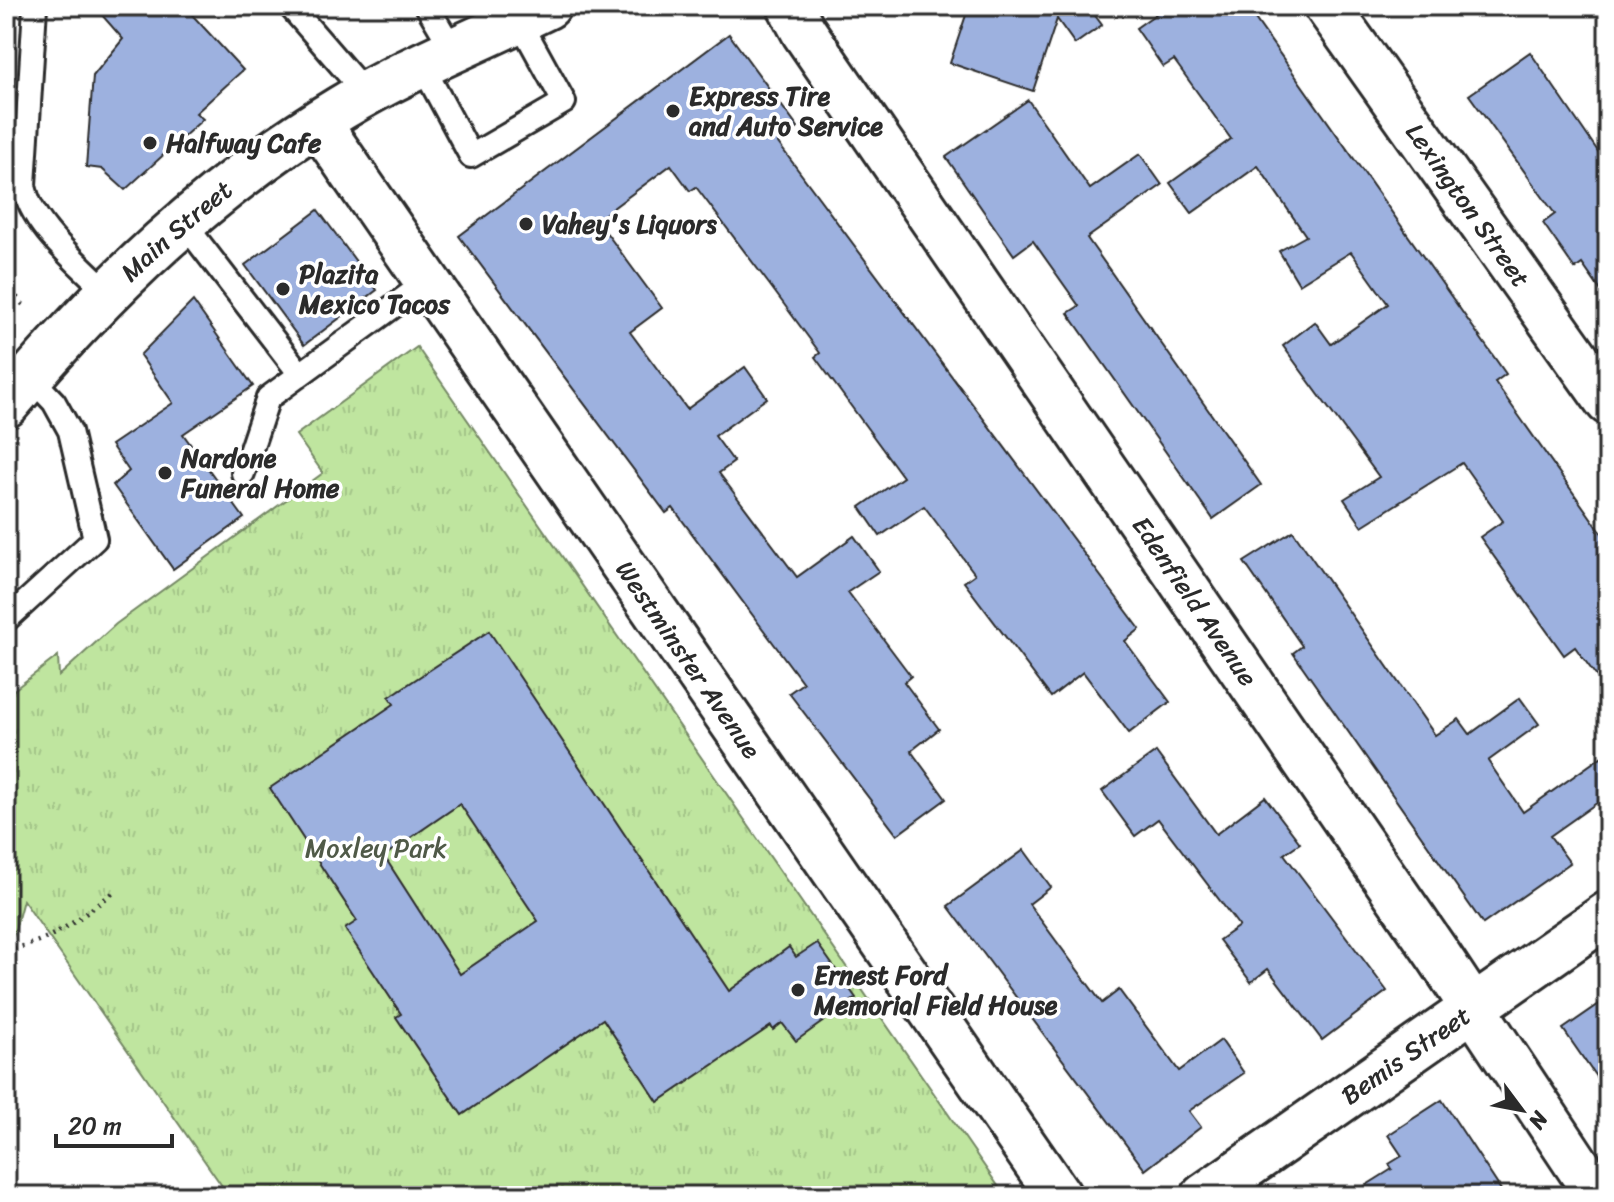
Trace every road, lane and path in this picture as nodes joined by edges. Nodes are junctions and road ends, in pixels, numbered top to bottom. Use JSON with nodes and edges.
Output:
{"nodes":[{"id":1,"x":290,"y":6,"type":"edge"},
{"id":2,"x":427,"y":6,"type":"edge"},
{"id":3,"x":790,"y":6,"type":"edge"},
{"id":4,"x":1327,"y":6,"type":"edge"},
{"id":5,"x":35,"y":7,"type":"edge"},
{"id":6,"x":534,"y":13,"type":"edge"},
{"id":7,"x":438,"y":58,"type":"junction"},
{"id":8,"x":366,"y":94,"type":"junction"},
{"id":9,"x":318,"y":123,"type":"junction"},
{"id":10,"x":183,"y":222,"type":"junction"},
{"id":11,"x":428,"y":281,"type":"junction"},
{"id":12,"x":6,"y":285,"type":"edge"},
{"id":13,"x":107,"y":292,"type":"junction"},
{"id":14,"x":26,"y":308,"type":"dead end"},
{"id":15,"x":300,"y":374,"type":"junction"},
{"id":16,"x":18,"y":391,"type":"edge"},
{"id":17,"x":1608,"y":402,"type":"edge"},
{"id":18,"x":243,"y":473,"type":"dead end"},
{"id":19,"x":6,"y":620,"type":"edge"},
{"id":20,"x":113,"y":893,"type":"dead end"},
{"id":21,"x":1608,"y":914,"type":"edge"},
{"id":22,"x":6,"y":950,"type":"edge"},
{"id":23,"x":1471,"y":1008,"type":"junction"},
{"id":24,"x":1059,"y":1196,"type":"edge"},
{"id":25,"x":1204,"y":1196,"type":"edge"},
{"id":26,"x":1598,"y":1196,"type":"edge"}],
"edges":[{"from":1,"to":8,"type":"lane"},
{"from":2,"to":7,"type":"lane"},
{"from":3,"to":23,"type":"street","name":"Edenfield Avenue"},
{"from":4,"to":17,"type":"street","name":"Lexington Street"},
{"from":5,"to":13,"type":"lane"},
{"from":6,"to":7,"type":"street","name":"Main Street"},
{"from":6,"to":7,"type":"lane"},
{"from":7,"to":8,"type":"street","name":"Main Street"},
{"from":8,"to":9,"type":"street","name":"Main Street"},
{"from":9,"to":10,"type":"street","name":"Main Street"},
{"from":9,"to":11,"type":"street","name":"Westminster Avenue"},
{"from":10,"to":13,"type":"street","name":"Main Street"},
{"from":10,"to":15,"type":"lane"},
{"from":11,"to":15,"type":"lane"},
{"from":11,"to":24,"type":"street","name":"Westminster Avenue"},
{"from":12,"to":14,"type":"path"},
{"from":13,"to":16,"type":"street","name":"Main Street"},
{"from":15,"to":18,"type":"lane"},
{"from":16,"to":19,"type":"lane"},
{"from":20,"to":22,"type":"path"},
{"from":21,"to":23,"type":"street","name":"Bemis Street"},
{"from":23,"to":25,"type":"street","name":"Bemis Street"},
{"from":23,"to":26,"type":"street","name":"Edenfield Avenue"}]}
